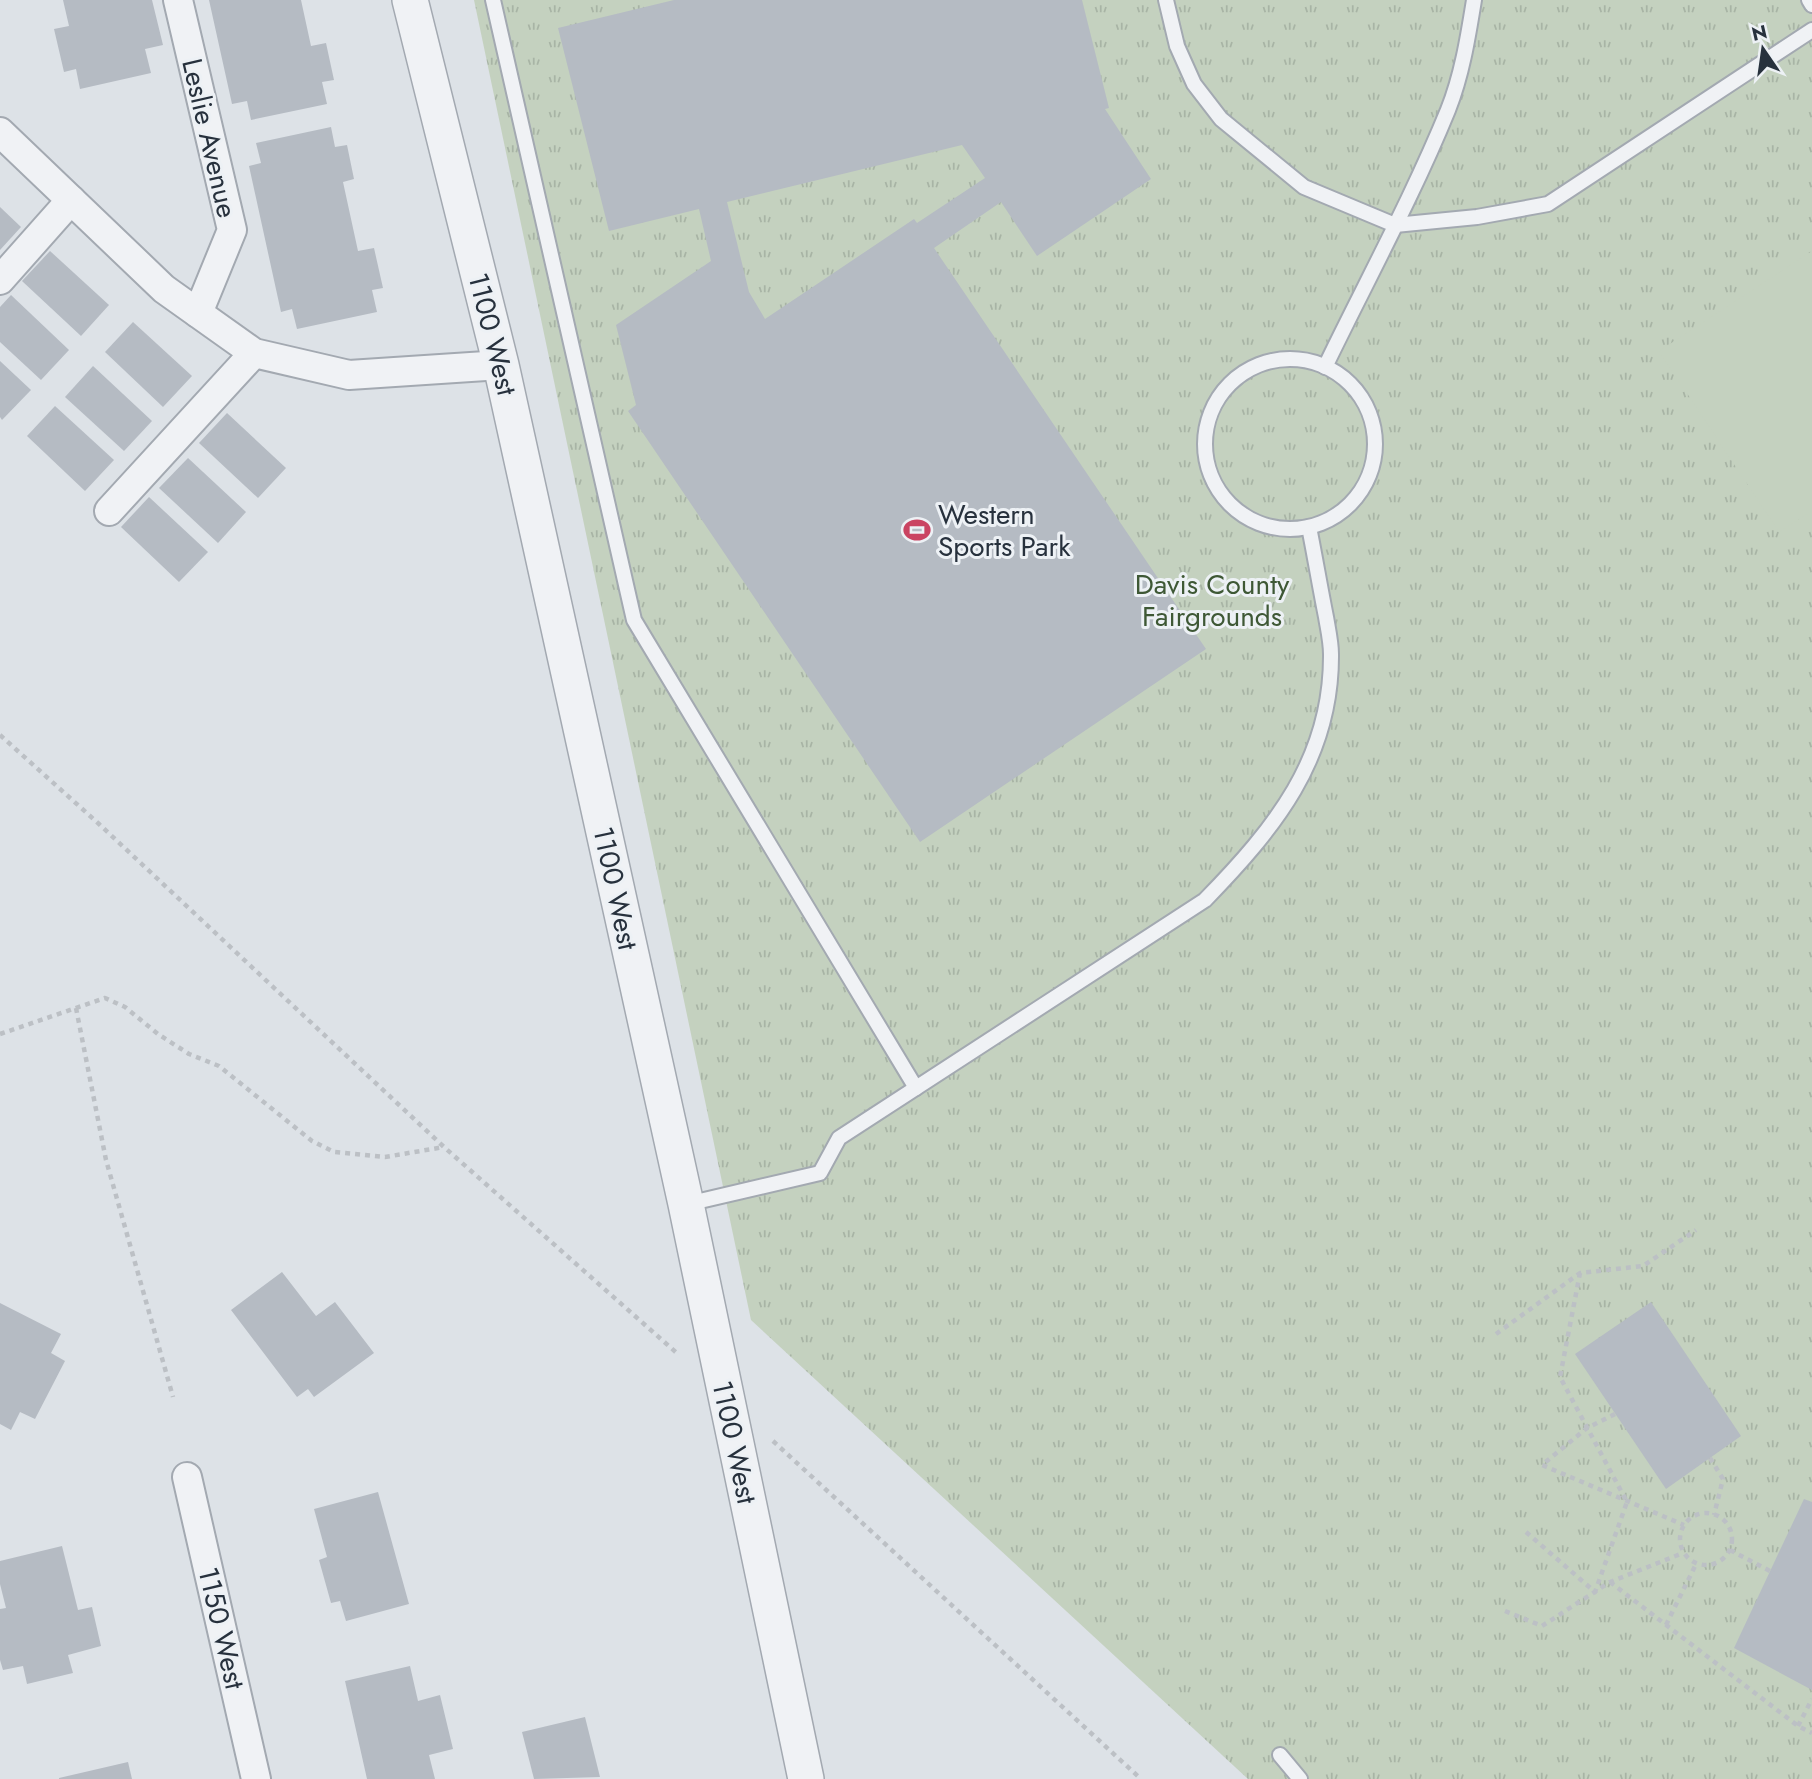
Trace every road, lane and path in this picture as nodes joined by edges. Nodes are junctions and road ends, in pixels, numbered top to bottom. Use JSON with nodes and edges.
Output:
{"nodes":[{"id":1,"x":178,"y":0,"type":"edge"},
{"id":2,"x":410,"y":0,"type":"edge"},
{"id":3,"x":493,"y":0,"type":"edge"},
{"id":4,"x":1166,"y":0,"type":"edge"},
{"id":5,"x":1474,"y":0,"type":"edge"},
{"id":6,"x":1809,"y":0,"type":"edge"},
{"id":7,"x":1812,"y":5,"type":"edge"},
{"id":8,"x":1812,"y":30,"type":"edge"},
{"id":9,"x":0,"y":132,"type":"edge"},
{"id":10,"x":71,"y":200,"type":"junction"},
{"id":11,"x":1395,"y":225,"type":"junction"},
{"id":12,"x":0,"y":280,"type":"edge"},
{"id":13,"x":198,"y":313,"type":"junction"},
{"id":14,"x":254,"y":353,"type":"junction"},
{"id":15,"x":501,"y":365,"type":"junction"},
{"id":16,"x":1325,"y":367,"type":"junction"},
{"id":17,"x":109,"y":511,"type":"dead end"},
{"id":18,"x":1309,"y":527,"type":"junction"},
{"id":19,"x":0,"y":735,"type":"edge"},
{"id":20,"x":76,"y":1008,"type":"junction"},
{"id":21,"x":0,"y":1034,"type":"edge"},
{"id":22,"x":916,"y":1088,"type":"junction"},
{"id":23,"x":444,"y":1147,"type":"junction"},
{"id":24,"x":686,"y":1204,"type":"junction"},
{"id":25,"x":1696,"y":1230,"type":"dead end"},
{"id":26,"x":1580,"y":1273,"type":"junction"},
{"id":27,"x":650,"y":1329,"type":"dead end"},
{"id":28,"x":1496,"y":1334,"type":"dead end"},
{"id":29,"x":173,"y":1397,"type":"dead end"},
{"id":30,"x":1615,"y":1414,"type":"dead end"},
{"id":31,"x":1587,"y":1428,"type":"junction"},
{"id":32,"x":768,"y":1436,"type":"dead end"},
{"id":33,"x":1710,"y":1458,"type":"dead end"},
{"id":34,"x":187,"y":1477,"type":"dead end"},
{"id":35,"x":1627,"y":1502,"type":"junction"},
{"id":36,"x":1714,"y":1514,"type":"junction"},
{"id":37,"x":1684,"y":1525,"type":"junction"},
{"id":38,"x":1526,"y":1532,"type":"dead end"},
{"id":39,"x":1730,"y":1550,"type":"junction"},
{"id":40,"x":1683,"y":1553,"type":"junction"},
{"id":41,"x":1696,"y":1564,"type":"junction"},
{"id":42,"x":1770,"y":1571,"type":"dead end"},
{"id":43,"x":1610,"y":1582,"type":"junction"},
{"id":44,"x":1595,"y":1592,"type":"junction"},
{"id":45,"x":1505,"y":1611,"type":"dead end"},
{"id":46,"x":1666,"y":1625,"type":"junction"},
{"id":47,"x":1812,"y":1699,"type":"edge"},
{"id":48,"x":1798,"y":1726,"type":"junction"},
{"id":49,"x":1812,"y":1733,"type":"edge"},
{"id":50,"x":1280,"y":1755,"type":"dead end"},
{"id":51,"x":256,"y":1779,"type":"edge"},
{"id":52,"x":806,"y":1779,"type":"edge"},
{"id":53,"x":1141,"y":1779,"type":"edge"},
{"id":54,"x":1300,"y":1779,"type":"edge"}],
"edges":[{"from":1,"to":13,"type":"street","name":"Leslie Avenue"},
{"from":2,"to":15,"type":"street","name":"1100 West"},
{"from":3,"to":22,"type":"lane"},
{"from":4,"to":11,"type":"lane"},
{"from":5,"to":11,"type":"lane"},
{"from":6,"to":7,"type":"lane"},
{"from":8,"to":11,"type":"lane"},
{"from":9,"to":10,"type":"street"},
{"from":10,"to":12,"type":"street"},
{"from":10,"to":13,"type":"street"},
{"from":11,"to":16,"type":"lane"},
{"from":13,"to":14,"type":"street"},
{"from":14,"to":15,"type":"street"},
{"from":14,"to":17,"type":"street"},
{"from":15,"to":24,"type":"street","name":"1100 West"},
{"from":16,"to":18,"type":"lane"},
{"from":16,"to":18,"type":"lane"},
{"from":18,"to":22,"type":"lane"},
{"from":19,"to":23,"type":"path"},
{"from":20,"to":21,"type":"path"},
{"from":20,"to":23,"type":"path"},
{"from":20,"to":29,"type":"path"},
{"from":22,"to":24,"type":"lane"},
{"from":23,"to":27,"type":"path"},
{"from":24,"to":52,"type":"street","name":"1100 West"},
{"from":25,"to":26,"type":"path"},
{"from":26,"to":28,"type":"path"},
{"from":26,"to":31,"type":"path"},
{"from":30,"to":31,"type":"path"},
{"from":31,"to":35,"type":"path"},
{"from":31,"to":35,"type":"path"},
{"from":32,"to":53,"type":"path"},
{"from":33,"to":36,"type":"path"},
{"from":34,"to":51,"type":"street","name":"1150 West"},
{"from":35,"to":37,"type":"path"},
{"from":35,"to":44,"type":"path"},
{"from":36,"to":37,"type":"path"},
{"from":36,"to":39,"type":"path"},
{"from":37,"to":40,"type":"path"},
{"from":38,"to":44,"type":"path"},
{"from":39,"to":41,"type":"path"},
{"from":39,"to":42,"type":"path"},
{"from":40,"to":41,"type":"path"},
{"from":40,"to":43,"type":"path"},
{"from":41,"to":46,"type":"path"},
{"from":43,"to":44,"type":"path"},
{"from":43,"to":46,"type":"path"},
{"from":44,"to":45,"type":"path"},
{"from":46,"to":48,"type":"path"},
{"from":47,"to":48,"type":"path"},
{"from":48,"to":49,"type":"path"},
{"from":50,"to":54,"type":"lane"}]}
